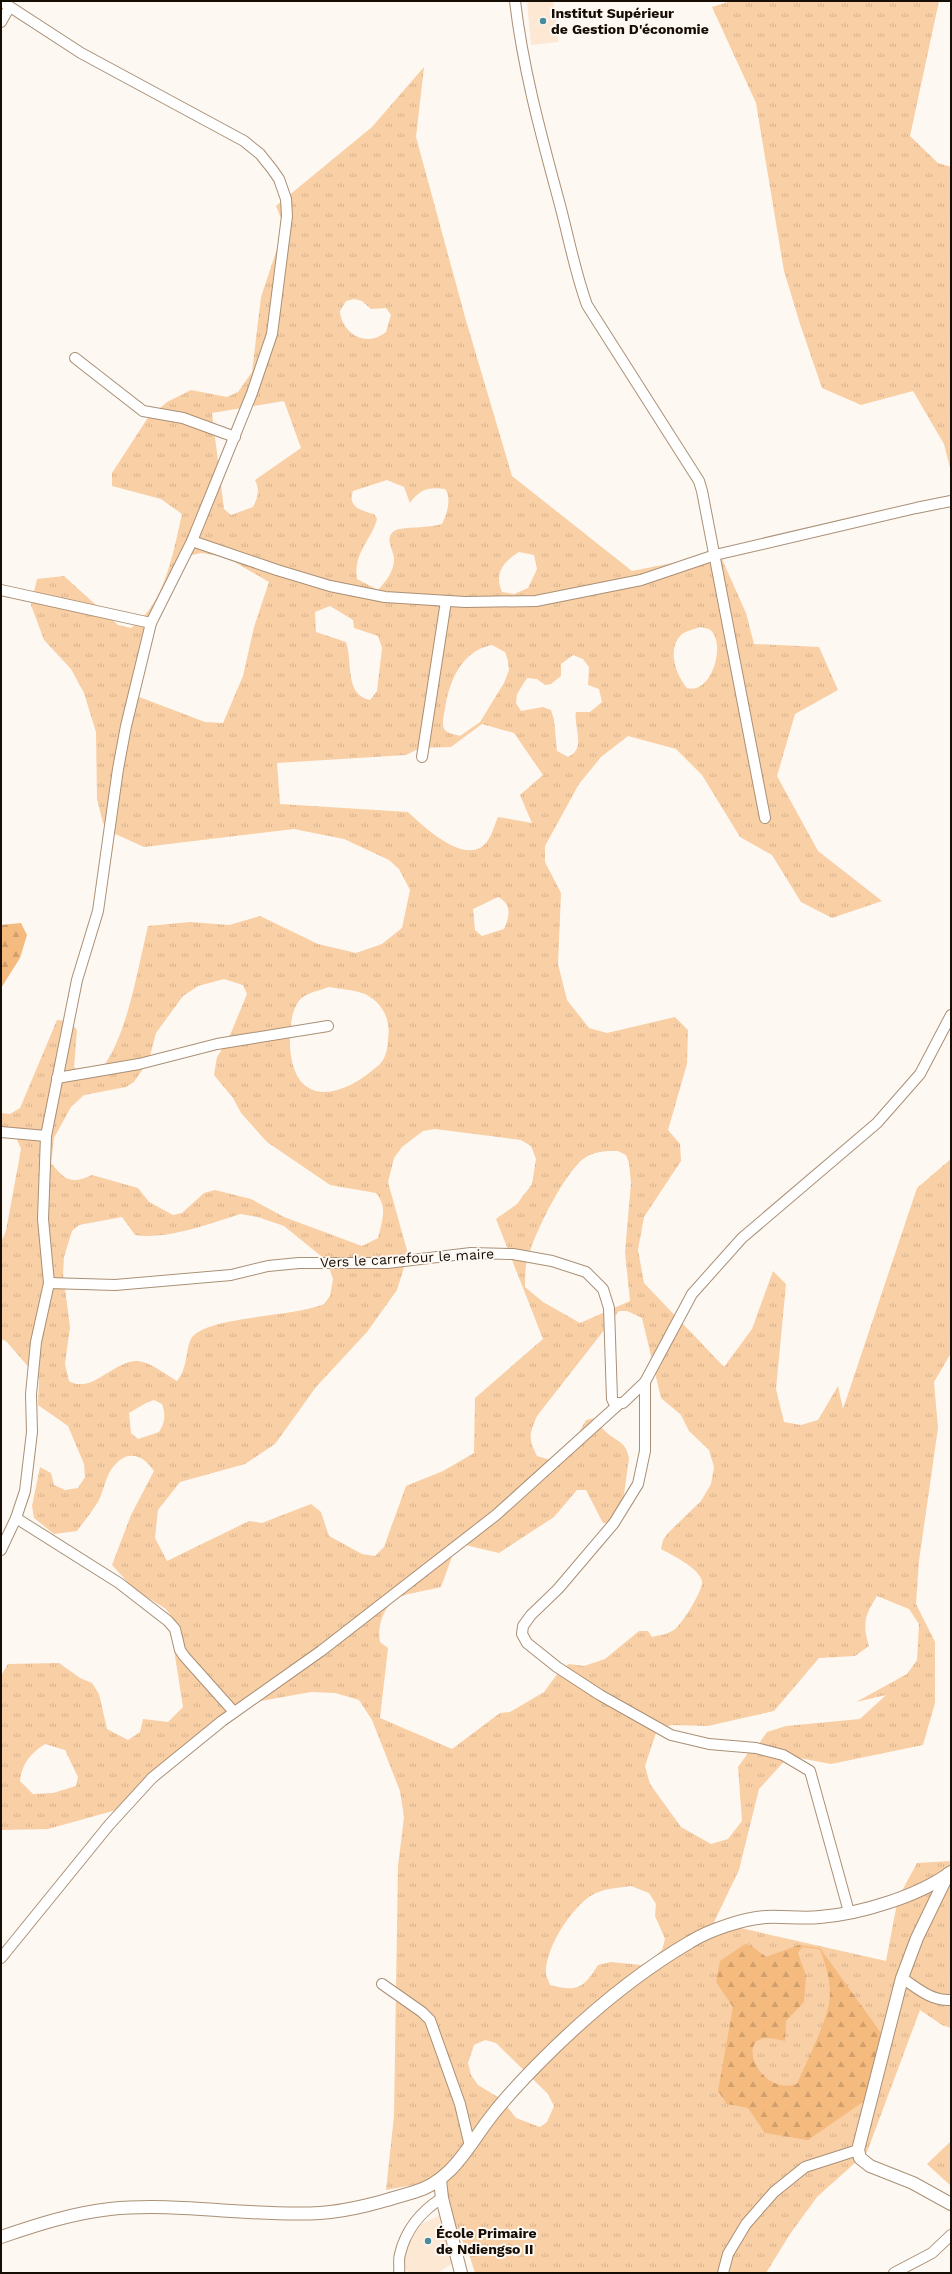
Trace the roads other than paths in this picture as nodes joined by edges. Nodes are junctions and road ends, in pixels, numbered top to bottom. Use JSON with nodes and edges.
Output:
{"nodes":[{"id":1,"x":515,"y":1,"type":"edge"},
{"id":2,"x":5,"y":4,"type":"edge"},
{"id":3,"x":1,"y":22,"type":"edge"},
{"id":4,"x":75,"y":358,"type":"dead end"},
{"id":5,"x":235,"y":438,"type":"junction"},
{"id":6,"x":951,"y":501,"type":"edge"},
{"id":7,"x":192,"y":541,"type":"junction"},
{"id":8,"x":714,"y":555,"type":"junction"},
{"id":9,"x":1,"y":590,"type":"edge"},
{"id":10,"x":446,"y":601,"type":"junction"},
{"id":11,"x":151,"y":623,"type":"junction"},
{"id":12,"x":422,"y":758,"type":"dead end"},
{"id":13,"x":765,"y":818,"type":"dead end"},
{"id":14,"x":951,"y":1015,"type":"edge"},
{"id":15,"x":328,"y":1026,"type":"dead end"},
{"id":16,"x":57,"y":1078,"type":"junction"},
{"id":17,"x":1,"y":1132,"type":"edge"},
{"id":18,"x":46,"y":1136,"type":"junction"},
{"id":19,"x":49,"y":1283,"type":"junction"},
{"id":20,"x":645,"y":1382,"type":"junction"},
{"id":21,"x":618,"y":1404,"type":"junction"},
{"id":22,"x":16,"y":1518,"type":"junction"},
{"id":23,"x":1,"y":1550,"type":"edge"},
{"id":24,"x":234,"y":1712,"type":"junction"},
{"id":25,"x":949,"y":1873,"type":"edge"},
{"id":26,"x":849,"y":1912,"type":"junction"},
{"id":27,"x":1,"y":1958,"type":"edge"},
{"id":28,"x":902,"y":1978,"type":"junction"},
{"id":29,"x":382,"y":1984,"type":"dead end"},
{"id":30,"x":951,"y":2000,"type":"edge"},
{"id":31,"x":470,"y":2146,"type":"junction"},
{"id":32,"x":858,"y":2150,"type":"junction"},
{"id":33,"x":440,"y":2180,"type":"junction"},
{"id":34,"x":442,"y":2198,"type":"junction"},
{"id":35,"x":951,"y":2204,"type":"edge"},
{"id":36,"x":951,"y":2235,"type":"edge"},
{"id":37,"x":1,"y":2237,"type":"edge"},
{"id":38,"x":398,"y":2273,"type":"edge"},
{"id":39,"x":462,"y":2273,"type":"edge"},
{"id":40,"x":723,"y":2273,"type":"edge"},
{"id":41,"x":894,"y":2273,"type":"edge"}],
"edges":[{"from":1,"to":8,"type":"street"},
{"from":2,"to":3,"type":"street"},
{"from":2,"to":5,"type":"street"},
{"from":4,"to":5,"type":"street"},
{"from":5,"to":7,"type":"street"},
{"from":6,"to":8,"type":"street"},
{"from":7,"to":10,"type":"street"},
{"from":7,"to":11,"type":"street"},
{"from":8,"to":10,"type":"street"},
{"from":8,"to":13,"type":"street"},
{"from":9,"to":11,"type":"street"},
{"from":10,"to":12,"type":"street"},
{"from":11,"to":16,"type":"street"},
{"from":14,"to":20,"type":"street"},
{"from":15,"to":16,"type":"street"},
{"from":16,"to":18,"type":"street"},
{"from":17,"to":18,"type":"street"},
{"from":18,"to":19,"type":"street"},
{"from":19,"to":21,"type":"street","name":"Vers le carrefour le maire"},
{"from":19,"to":22,"type":"street"},
{"from":20,"to":21,"type":"street"},
{"from":20,"to":26,"type":"street"},
{"from":21,"to":24,"type":"street"},
{"from":22,"to":23,"type":"street"},
{"from":22,"to":24,"type":"street"},
{"from":24,"to":27,"type":"street"},
{"from":25,"to":26,"type":"street"},
{"from":25,"to":28,"type":"street"},
{"from":26,"to":31,"type":"street"},
{"from":28,"to":30,"type":"street"},
{"from":28,"to":32,"type":"street"},
{"from":29,"to":31,"type":"street"},
{"from":31,"to":33,"type":"street"},
{"from":32,"to":35,"type":"street"},
{"from":32,"to":40,"type":"street"},
{"from":33,"to":34,"type":"street"},
{"from":33,"to":37,"type":"street"},
{"from":34,"to":38,"type":"street"},
{"from":34,"to":39,"type":"street"},
{"from":36,"to":41,"type":"street"}]}
